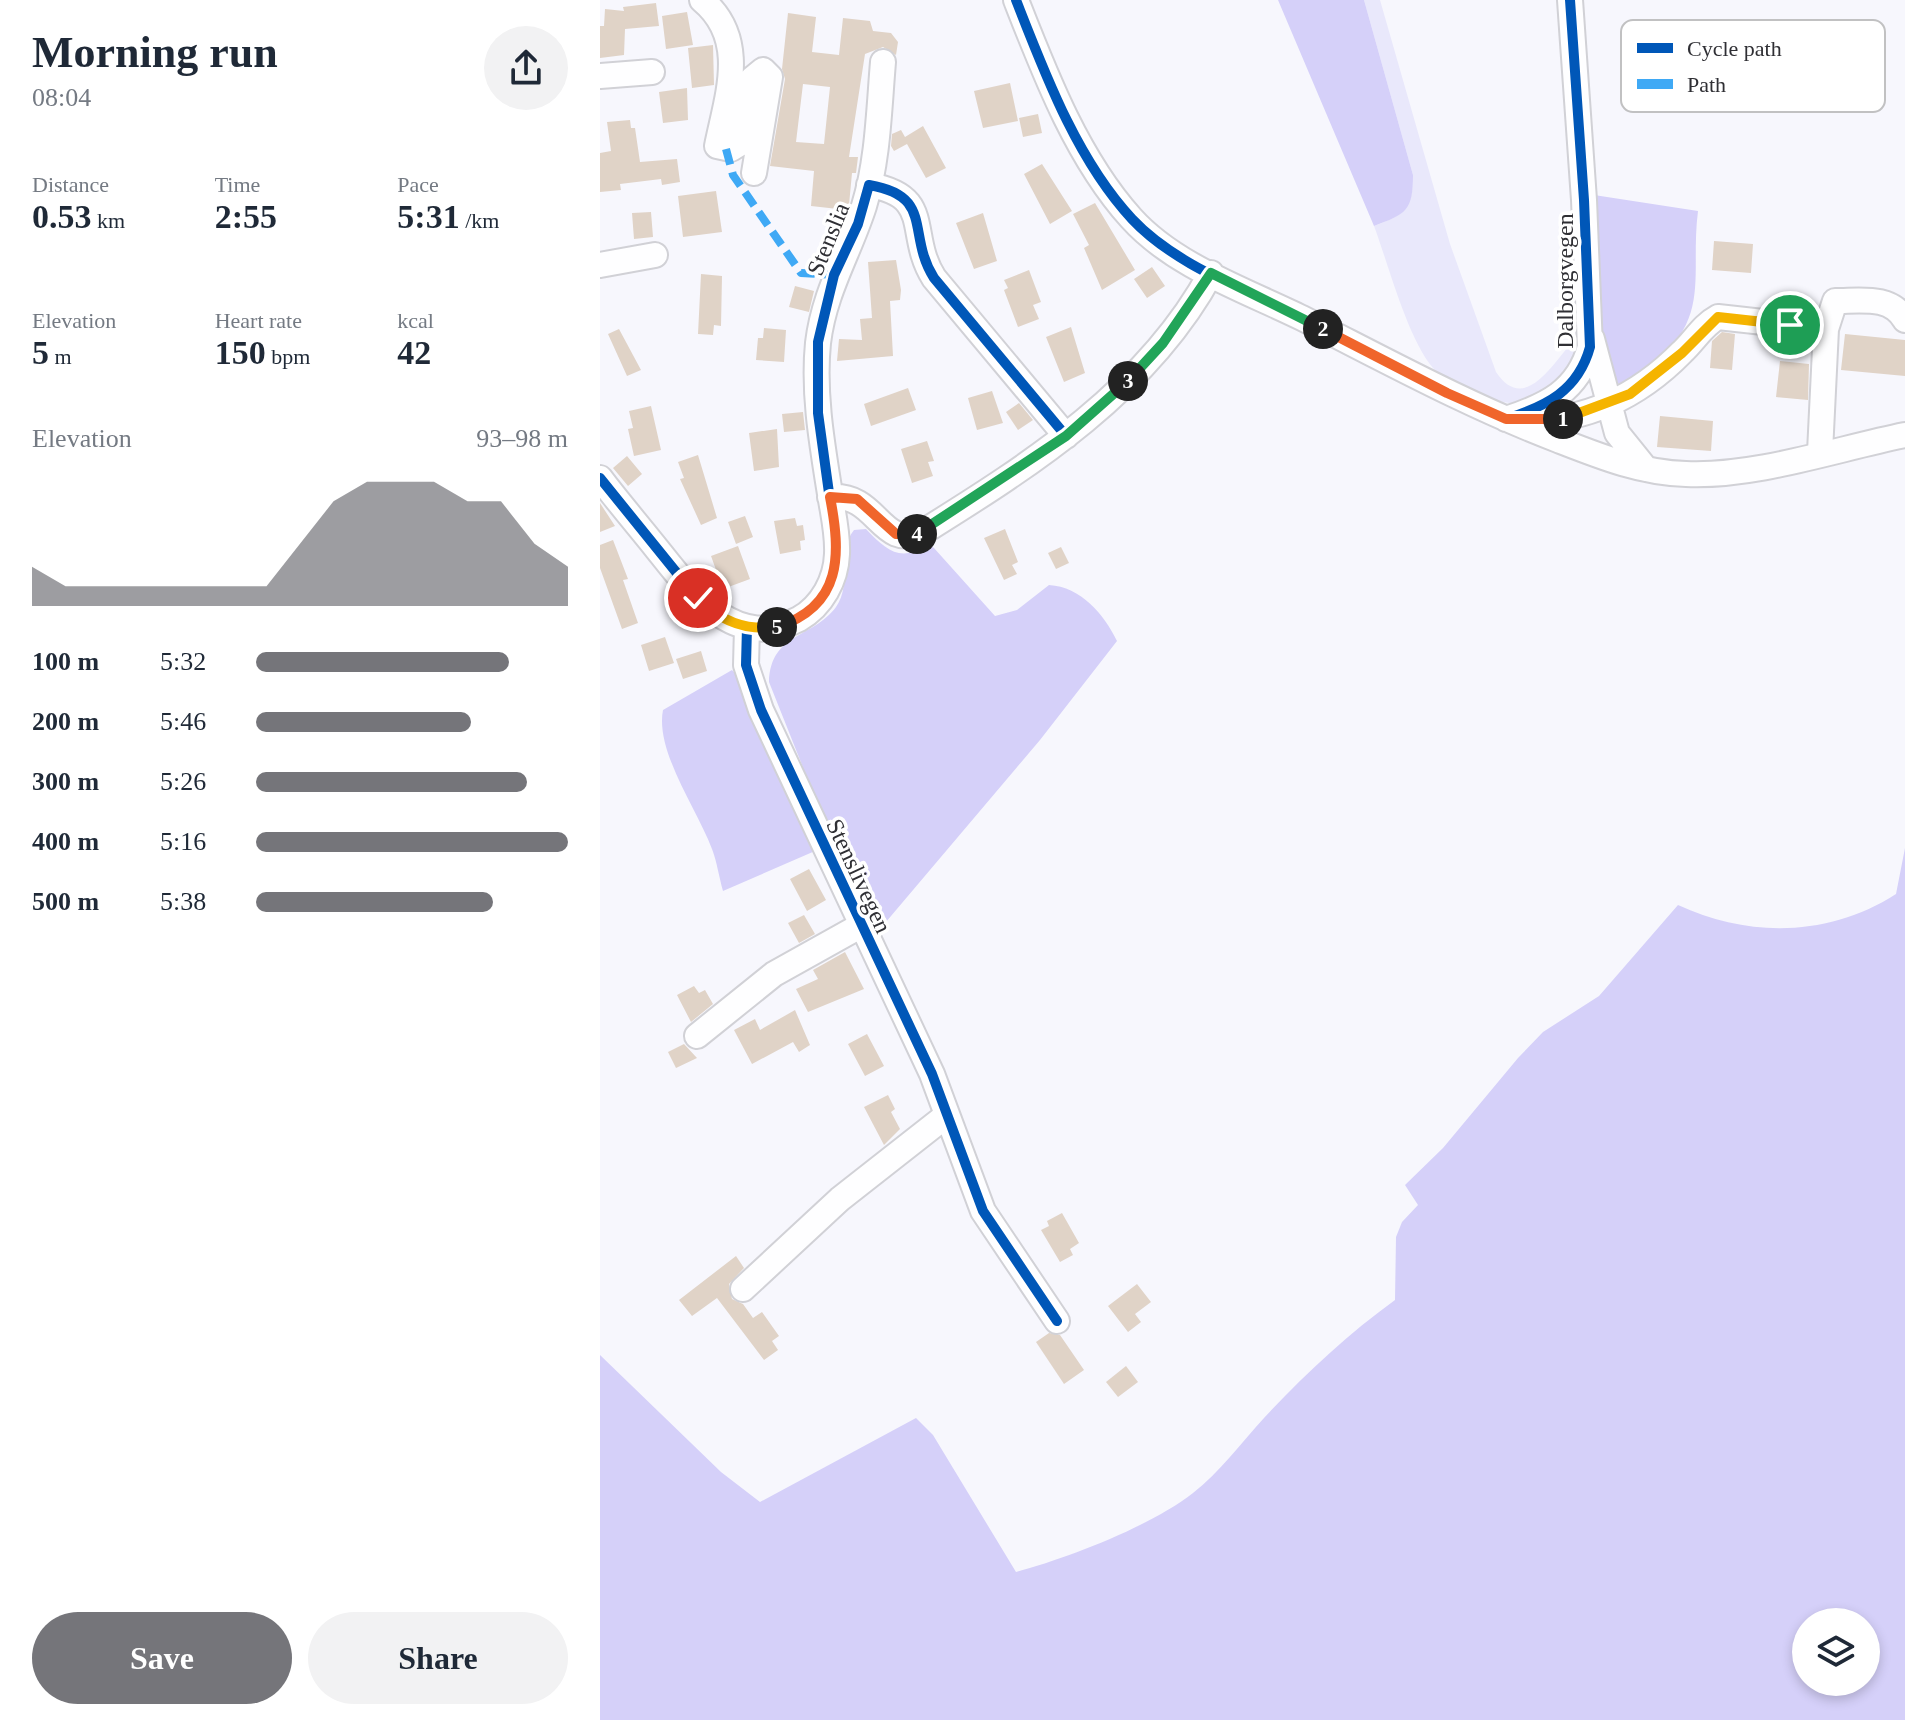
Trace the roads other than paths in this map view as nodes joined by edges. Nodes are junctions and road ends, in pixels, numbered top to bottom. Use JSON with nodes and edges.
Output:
{"nodes":[{"id":1,"x":702,"y":0,"type":"edge"},
{"id":2,"x":1016,"y":0,"type":"edge"},
{"id":3,"x":1570,"y":0,"type":"edge"},
{"id":4,"x":883,"y":62,"type":"dead end"},
{"id":5,"x":652,"y":72,"type":"dead end"},
{"id":6,"x":600,"y":76,"type":"edge"},
{"id":7,"x":754,"y":173,"type":"dead end"},
{"id":8,"x":869,"y":185,"type":"junction"},
{"id":9,"x":655,"y":255,"type":"dead end"},
{"id":10,"x":600,"y":265,"type":"edge"},
{"id":11,"x":1211,"y":273,"type":"junction"},
{"id":12,"x":1905,"y":320,"type":"edge"},
{"id":13,"x":1826,"y":329,"type":"junction"},
{"id":14,"x":1590,"y":333,"type":"junction"},
{"id":15,"x":1609,"y":405,"type":"junction"},
{"id":16,"x":1506,"y":419,"type":"junction"},
{"id":17,"x":1905,"y":435,"type":"edge"},
{"id":18,"x":1066,"y":436,"type":"junction"},
{"id":19,"x":1820,"y":452,"type":"junction"},
{"id":20,"x":1646,"y":469,"type":"junction"},
{"id":21,"x":600,"y":478,"type":"edge"},
{"id":22,"x":830,"y":497,"type":"junction"},
{"id":23,"x":747,"y":627,"type":"junction"},
{"id":24,"x":860,"y":926,"type":"junction"},
{"id":25,"x":697,"y":1036,"type":"dead end"},
{"id":26,"x":947,"y":1115,"type":"junction"},
{"id":27,"x":743,"y":1289,"type":"dead end"},
{"id":28,"x":1057,"y":1321,"type":"dead end"}],
"edges":[{"from":1,"to":7,"type":"street"},
{"from":2,"to":11,"type":"street"},
{"from":3,"to":14,"type":"street","name":"Dalborgvegen"},
{"from":4,"to":8,"type":"street"},
{"from":5,"to":6,"type":"street"},
{"from":8,"to":18,"type":"street","name":"Stenslia"},
{"from":8,"to":22,"type":"street","name":"Stenslia"},
{"from":9,"to":10,"type":"street"},
{"from":11,"to":16,"type":"street"},
{"from":11,"to":18,"type":"street"},
{"from":12,"to":13,"type":"street"},
{"from":13,"to":15,"type":"street"},
{"from":13,"to":19,"type":"street"},
{"from":14,"to":15,"type":"street"},
{"from":14,"to":16,"type":"street","name":"Dalborgvegen"},
{"from":15,"to":16,"type":"street"},
{"from":15,"to":20,"type":"street"},
{"from":16,"to":20,"type":"street"},
{"from":17,"to":19,"type":"street"},
{"from":18,"to":22,"type":"street"},
{"from":19,"to":20,"type":"street"},
{"from":21,"to":23,"type":"street"},
{"from":22,"to":23,"type":"street","name":"Stenslia"},
{"from":23,"to":24,"type":"street","name":"Stenslivegen"},
{"from":24,"to":25,"type":"street"},
{"from":24,"to":26,"type":"street","name":"Stenslivegen"},
{"from":26,"to":27,"type":"street"},
{"from":26,"to":28,"type":"street","name":"Stenslivegen"}]}
